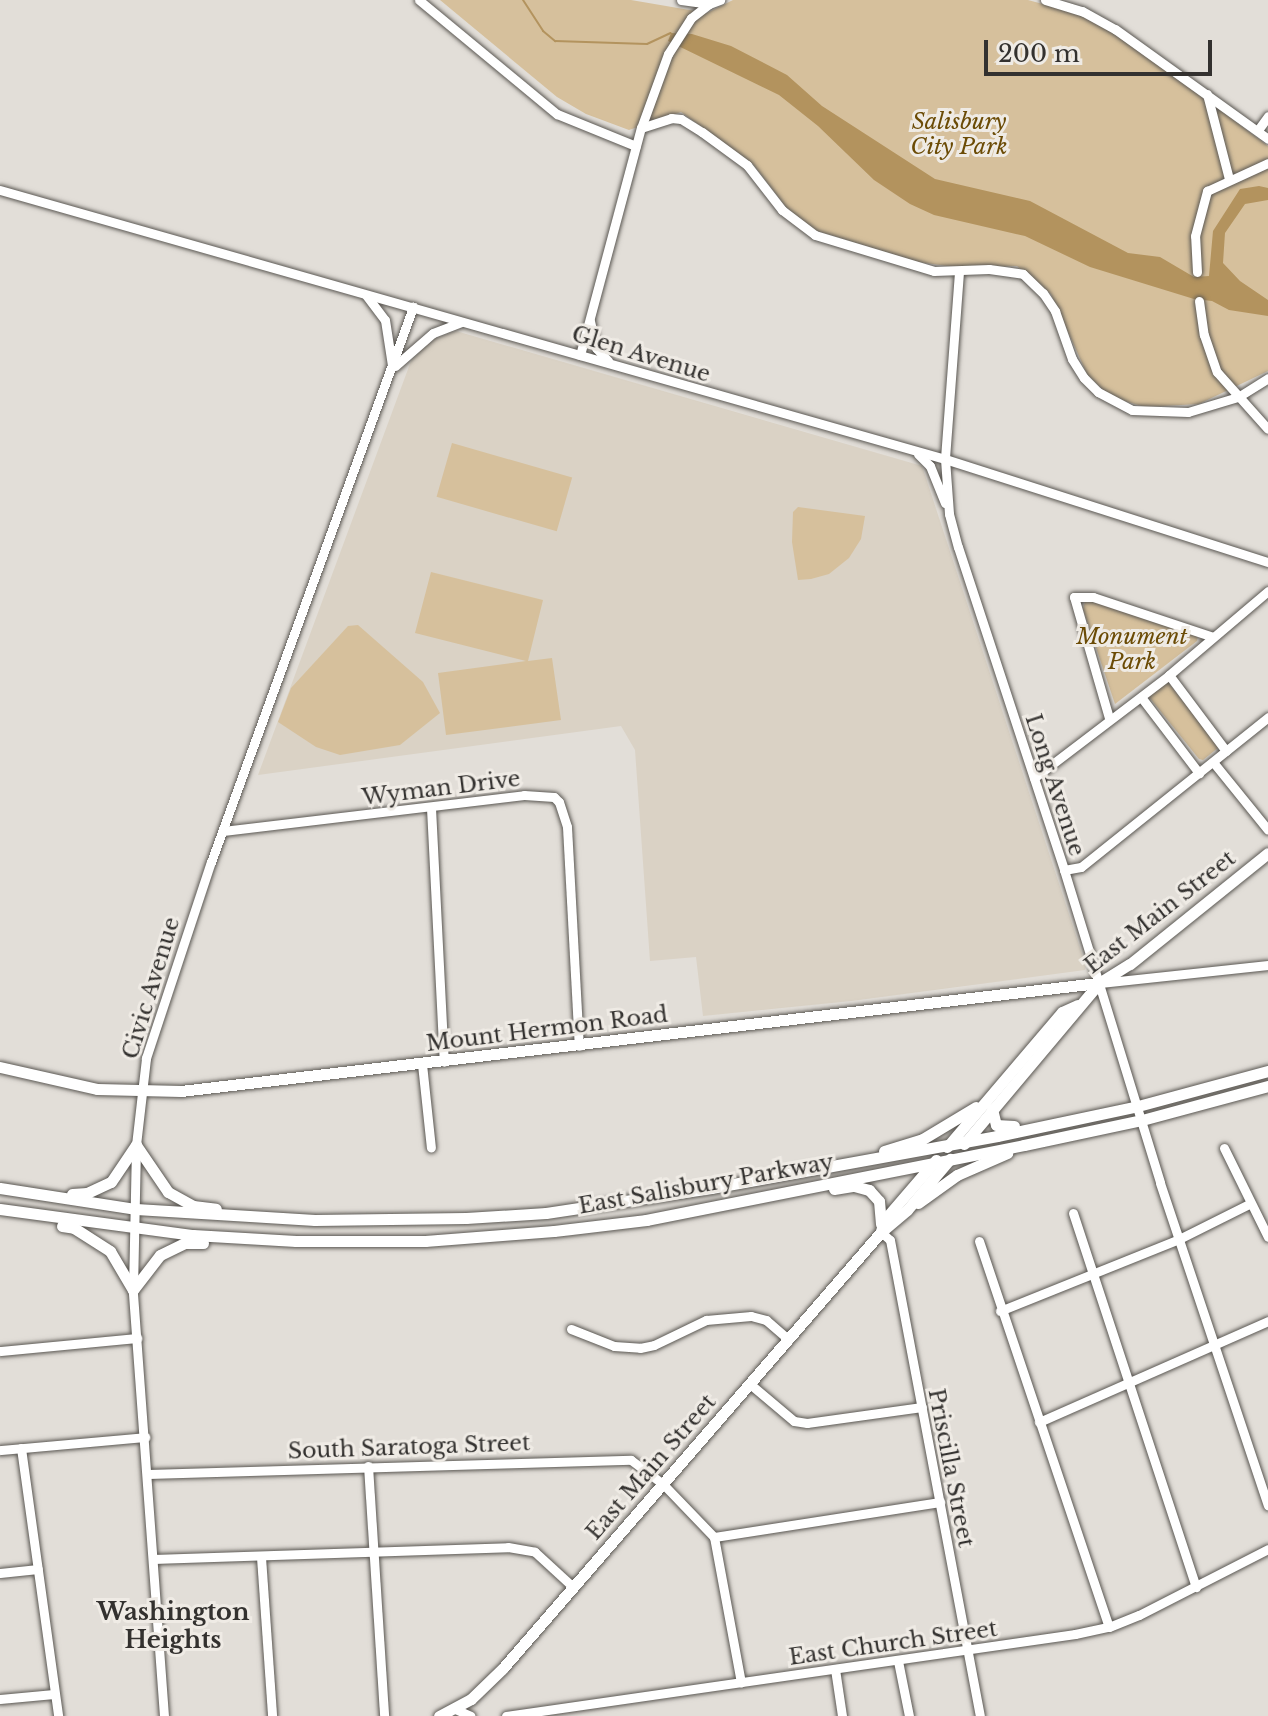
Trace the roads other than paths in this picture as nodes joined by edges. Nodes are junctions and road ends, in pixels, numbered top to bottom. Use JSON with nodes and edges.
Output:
{"nodes":[{"id":1,"x":419,"y":0,"type":"edge"},
{"id":2,"x":681,"y":0,"type":"edge"},
{"id":3,"x":720,"y":0,"type":"edge"},
{"id":4,"x":1045,"y":0,"type":"edge"},
{"id":5,"x":709,"y":4,"type":"junction"},
{"id":6,"x":1207,"y":94,"type":"junction"},
{"id":7,"x":1268,"y":116,"type":"edge"},
{"id":8,"x":641,"y":128,"type":"junction"},
{"id":9,"x":1258,"y":130,"type":"junction"},
{"id":10,"x":1268,"y":139,"type":"edge"},
{"id":11,"x":636,"y":146,"type":"junction"},
{"id":12,"x":1268,"y":163,"type":"edge"},
{"id":13,"x":1229,"y":179,"type":"junction"},
{"id":14,"x":0,"y":190,"type":"edge"},
{"id":15,"x":959,"y":272,"type":"junction"},
{"id":16,"x":1197,"y":272,"type":"dead end"},
{"id":17,"x":364,"y":293,"type":"junction"},
{"id":18,"x":1199,"y":301,"type":"dead end"},
{"id":19,"x":413,"y":307,"type":"junction"},
{"id":20,"x":590,"y":317,"type":"junction"},
{"id":21,"x":464,"y":321,"type":"junction"},
{"id":22,"x":580,"y":355,"type":"junction"},
{"id":23,"x":613,"y":365,"type":"junction"},
{"id":24,"x":392,"y":368,"type":"junction"},
{"id":25,"x":1268,"y":378,"type":"edge"},
{"id":26,"x":1238,"y":397,"type":"junction"},
{"id":27,"x":1268,"y":429,"type":"edge"},
{"id":28,"x":911,"y":450,"type":"junction"},
{"id":29,"x":945,"y":459,"type":"junction"},
{"id":30,"x":949,"y":514,"type":"junction"},
{"id":31,"x":1268,"y":562,"type":"edge"},
{"id":32,"x":1268,"y":591,"type":"edge"},
{"id":33,"x":1213,"y":637,"type":"junction"},
{"id":34,"x":1169,"y":675,"type":"junction"},
{"id":35,"x":1141,"y":697,"type":"junction"},
{"id":36,"x":1268,"y":717,"type":"edge"},
{"id":37,"x":1109,"y":718,"type":"junction"},
{"id":38,"x":1226,"y":751,"type":"junction"},
{"id":39,"x":1213,"y":762,"type":"junction"},
{"id":40,"x":1199,"y":773,"type":"junction"},
{"id":41,"x":1034,"y":778,"type":"junction"},
{"id":42,"x":431,"y":808,"type":"junction"},
{"id":43,"x":1268,"y":830,"type":"edge"},
{"id":44,"x":223,"y":831,"type":"junction"},
{"id":45,"x":1268,"y":853,"type":"edge"},
{"id":46,"x":1064,"y":870,"type":"junction"},
{"id":47,"x":1268,"y":965,"type":"edge"},
{"id":48,"x":1099,"y":983,"type":"junction"},
{"id":49,"x":1043,"y":989,"type":"junction"},
{"id":50,"x":1078,"y":1005,"type":"junction"},
{"id":51,"x":1062,"y":1012,"type":"junction"},
{"id":52,"x":579,"y":1046,"type":"junction"},
{"id":53,"x":444,"y":1062,"type":"junction"},
{"id":54,"x":422,"y":1064,"type":"junction"},
{"id":55,"x":0,"y":1067,"type":"edge"},
{"id":56,"x":1268,"y":1071,"type":"edge"},
{"id":57,"x":1268,"y":1086,"type":"edge"},
{"id":58,"x":140,"y":1093,"type":"junction"},
{"id":59,"x":991,"y":1103,"type":"junction"},
{"id":60,"x":1138,"y":1106,"type":"junction"},
{"id":61,"x":1142,"y":1120,"type":"junction"},
{"id":62,"x":1048,"y":1125,"type":"junction"},
{"id":63,"x":966,"y":1142,"type":"junction"},
{"id":64,"x":136,"y":1145,"type":"junction"},
{"id":65,"x":949,"y":1145,"type":"junction"},
{"id":66,"x":1024,"y":1145,"type":"junction"},
{"id":67,"x":431,"y":1148,"type":"dead end"},
{"id":68,"x":1224,"y":1148,"type":"dead end"},
{"id":69,"x":860,"y":1159,"type":"junction"},
{"id":70,"x":950,"y":1159,"type":"junction"},
{"id":71,"x":936,"y":1161,"type":"junction"},
{"id":72,"x":0,"y":1185,"type":"edge"},
{"id":73,"x":782,"y":1192,"type":"junction"},
{"id":74,"x":1251,"y":1203,"type":"junction"},
{"id":75,"x":0,"y":1209,"type":"edge"},
{"id":76,"x":136,"y":1209,"type":"junction"},
{"id":77,"x":907,"y":1210,"type":"junction"},
{"id":78,"x":1073,"y":1213,"type":"dead end"},
{"id":79,"x":0,"y":1215,"type":"edge"},
{"id":80,"x":315,"y":1220,"type":"junction"},
{"id":81,"x":134,"y":1229,"type":"junction"},
{"id":82,"x":881,"y":1232,"type":"junction"},
{"id":83,"x":1268,"y":1237,"type":"edge"},
{"id":84,"x":1179,"y":1239,"type":"junction"},
{"id":85,"x":267,"y":1240,"type":"junction"},
{"id":86,"x":979,"y":1241,"type":"dead end"},
{"id":87,"x":1094,"y":1275,"type":"junction"},
{"id":88,"x":133,"y":1290,"type":"junction"},
{"id":89,"x":1000,"y":1311,"type":"junction"},
{"id":90,"x":1268,"y":1321,"type":"edge"},
{"id":91,"x":571,"y":1329,"type":"dead end"},
{"id":92,"x":137,"y":1338,"type":"junction"},
{"id":93,"x":789,"y":1340,"type":"junction"},
{"id":94,"x":1216,"y":1347,"type":"junction"},
{"id":95,"x":0,"y":1351,"type":"edge"},
{"id":96,"x":1128,"y":1383,"type":"junction"},
{"id":97,"x":750,"y":1384,"type":"junction"},
{"id":98,"x":922,"y":1407,"type":"junction"},
{"id":99,"x":1039,"y":1422,"type":"junction"},
{"id":100,"x":145,"y":1437,"type":"junction"},
{"id":101,"x":21,"y":1448,"type":"junction"},
{"id":102,"x":0,"y":1450,"type":"edge"},
{"id":103,"x":368,"y":1466,"type":"junction"},
{"id":104,"x":148,"y":1474,"type":"junction"},
{"id":105,"x":663,"y":1484,"type":"junction"},
{"id":106,"x":940,"y":1502,"type":"junction"},
{"id":107,"x":1268,"y":1505,"type":"edge"},
{"id":108,"x":714,"y":1537,"type":"junction"},
{"id":109,"x":1268,"y":1549,"type":"edge"},
{"id":110,"x":374,"y":1552,"type":"junction"},
{"id":111,"x":261,"y":1557,"type":"junction"},
{"id":112,"x":153,"y":1559,"type":"junction"},
{"id":113,"x":38,"y":1569,"type":"junction"},
{"id":114,"x":0,"y":1573,"type":"edge"},
{"id":115,"x":573,"y":1587,"type":"junction"},
{"id":116,"x":1196,"y":1587,"type":"junction"},
{"id":117,"x":1109,"y":1627,"type":"junction"},
{"id":118,"x":967,"y":1650,"type":"junction"},
{"id":119,"x":898,"y":1661,"type":"junction"},
{"id":120,"x":835,"y":1669,"type":"junction"},
{"id":121,"x":741,"y":1683,"type":"junction"},
{"id":122,"x":54,"y":1694,"type":"junction"},
{"id":123,"x":0,"y":1699,"type":"edge"},
{"id":124,"x":455,"y":1709,"type":"junction"},
{"id":125,"x":568,"y":1712,"type":"edge"},
{"id":126,"x":58,"y":1716,"type":"edge"},
{"id":127,"x":164,"y":1716,"type":"edge"},
{"id":128,"x":272,"y":1716,"type":"edge"},
{"id":129,"x":384,"y":1716,"type":"edge"},
{"id":130,"x":439,"y":1716,"type":"edge"},
{"id":131,"x":471,"y":1716,"type":"edge"},
{"id":132,"x":506,"y":1716,"type":"edge"},
{"id":133,"x":842,"y":1716,"type":"edge"},
{"id":134,"x":909,"y":1716,"type":"edge"},
{"id":135,"x":980,"y":1716,"type":"edge"}],
"edges":[{"from":1,"to":11,"type":"street"},
{"from":2,"to":5,"type":"street"},
{"from":3,"to":5,"type":"street"},
{"from":4,"to":6,"type":"street"},
{"from":5,"to":8,"type":"street"},
{"from":6,"to":9,"type":"street"},
{"from":6,"to":13,"type":"street"},
{"from":7,"to":9,"type":"street"},
{"from":8,"to":11,"type":"street"},
{"from":8,"to":15,"type":"street"},
{"from":9,"to":10,"type":"street"},
{"from":11,"to":20,"type":"street"},
{"from":12,"to":13,"type":"street"},
{"from":13,"to":16,"type":"street"},
{"from":14,"to":17,"type":"street","name":"Glen Avenue"},
{"from":15,"to":26,"type":"street"},
{"from":15,"to":29,"type":"street","name":"Long Avenue"},
{"from":17,"to":19,"type":"street","name":"Glen Avenue"},
{"from":17,"to":24,"type":"street"},
{"from":18,"to":26,"type":"street"},
{"from":19,"to":21,"type":"street","name":"Glen Avenue"},
{"from":19,"to":24,"type":"street","name":"Civic Avenue"},
{"from":20,"to":22,"type":"street"},
{"from":20,"to":23,"type":"street"},
{"from":21,"to":22,"type":"street","name":"Glen Avenue"},
{"from":21,"to":24,"type":"street"},
{"from":22,"to":23,"type":"street","name":"Glen Avenue"},
{"from":23,"to":28,"type":"street","name":"Glen Avenue"},
{"from":24,"to":44,"type":"street","name":"Civic Avenue"},
{"from":25,"to":26,"type":"street"},
{"from":26,"to":27,"type":"street"},
{"from":28,"to":29,"type":"street","name":"Glen Avenue"},
{"from":28,"to":30,"type":"street"},
{"from":29,"to":30,"type":"street","name":"Long Avenue"},
{"from":29,"to":31,"type":"street","name":"Glen Avenue"},
{"from":30,"to":41,"type":"street","name":"Long Avenue"},
{"from":32,"to":33,"type":"street"},
{"from":33,"to":34,"type":"street"},
{"from":33,"to":37,"type":"street"},
{"from":34,"to":35,"type":"street"},
{"from":34,"to":38,"type":"street"},
{"from":35,"to":37,"type":"street"},
{"from":35,"to":40,"type":"street"},
{"from":36,"to":38,"type":"street"},
{"from":37,"to":41,"type":"street"},
{"from":38,"to":39,"type":"street"},
{"from":39,"to":40,"type":"street"},
{"from":39,"to":43,"type":"street"},
{"from":40,"to":46,"type":"street"},
{"from":41,"to":46,"type":"street","name":"Long Avenue"},
{"from":42,"to":44,"type":"street","name":"Wyman Drive"},
{"from":42,"to":52,"type":"street","name":"Wyman Drive"},
{"from":42,"to":53,"type":"street"},
{"from":44,"to":58,"type":"street","name":"Civic Avenue"},
{"from":45,"to":48,"type":"main road","name":"East Main Street"},
{"from":46,"to":48,"type":"street","name":"Long Avenue"},
{"from":47,"to":48,"type":"street"},
{"from":48,"to":49,"type":"main road","name":"Mount Hermon Road"},
{"from":48,"to":50,"type":"main road","name":"East Main Street"},
{"from":48,"to":60,"type":"street","name":"Long Avenue"},
{"from":49,"to":51,"type":"main road"},
{"from":49,"to":52,"type":"main road","name":"Mount Hermon Road"},
{"from":50,"to":51,"type":"main road","name":"East Main Street"},
{"from":50,"to":59,"type":"main road","name":"East Main Street"},
{"from":51,"to":59,"type":"main road","name":"East Main Street"},
{"from":52,"to":53,"type":"main road","name":"Mount Hermon Road"},
{"from":53,"to":54,"type":"main road","name":"Mount Hermon Road"},
{"from":54,"to":58,"type":"main road","name":"Mount Hermon Road"},
{"from":54,"to":67,"type":"street"},
{"from":55,"to":58,"type":"main road","name":"Mount Hermon Road"},
{"from":56,"to":60,"type":"main road","name":"East Salisbury Parkway"},
{"from":57,"to":61,"type":"main road","name":"East Salisbury Parkway"},
{"from":58,"to":64,"type":"street","name":"Civic Avenue"},
{"from":59,"to":62,"type":"main road"},
{"from":59,"to":63,"type":"main road","name":"East Main Street"},
{"from":59,"to":65,"type":"main road","name":"East Main Street"},
{"from":59,"to":69,"type":"main road"},
{"from":60,"to":61,"type":"street","name":"Long Avenue"},
{"from":60,"to":62,"type":"main road","name":"East Salisbury Parkway"},
{"from":61,"to":66,"type":"main road","name":"East Salisbury Parkway"},
{"from":61,"to":84,"type":"street","name":"Long Avenue"},
{"from":62,"to":63,"type":"main road","name":"East Salisbury Parkway"},
{"from":63,"to":65,"type":"main road","name":"East Salisbury Parkway"},
{"from":63,"to":70,"type":"main road","name":"East Main Street"},
{"from":64,"to":72,"type":"main road"},
{"from":64,"to":76,"type":"street","name":"Civic Avenue"},
{"from":64,"to":80,"type":"main road"},
{"from":65,"to":69,"type":"main road","name":"East Salisbury Parkway"},
{"from":65,"to":71,"type":"main road","name":"East Main Street"},
{"from":66,"to":70,"type":"main road","name":"East Salisbury Parkway"},
{"from":66,"to":77,"type":"main road"},
{"from":68,"to":74,"type":"street"},
{"from":69,"to":80,"type":"main road","name":"East Salisbury Parkway"},
{"from":70,"to":71,"type":"main road","name":"East Salisbury Parkway"},
{"from":70,"to":77,"type":"main road","name":"East Main Street"},
{"from":71,"to":73,"type":"main road","name":"East Salisbury Parkway"},
{"from":71,"to":82,"type":"main road","name":"East Main Street"},
{"from":72,"to":76,"type":"main road","name":"East Salisbury Parkway"},
{"from":73,"to":82,"type":"main road"},
{"from":73,"to":85,"type":"main road","name":"East Salisbury Parkway"},
{"from":74,"to":83,"type":"street"},
{"from":74,"to":84,"type":"street"},
{"from":75,"to":81,"type":"main road","name":"East Salisbury Parkway"},
{"from":76,"to":80,"type":"main road","name":"East Salisbury Parkway"},
{"from":76,"to":81,"type":"street","name":"Civic Avenue"},
{"from":77,"to":82,"type":"main road","name":"East Main Street"},
{"from":78,"to":87,"type":"street"},
{"from":79,"to":88,"type":"main road"},
{"from":81,"to":85,"type":"main road","name":"East Salisbury Parkway"},
{"from":81,"to":88,"type":"street","name":"Civic Avenue"},
{"from":82,"to":93,"type":"main road","name":"East Main Street"},
{"from":82,"to":98,"type":"street","name":"Priscilla Street"},
{"from":84,"to":87,"type":"street"},
{"from":84,"to":94,"type":"street","name":"Long Avenue"},
{"from":85,"to":88,"type":"main road"},
{"from":86,"to":89,"type":"street"},
{"from":87,"to":89,"type":"street"},
{"from":87,"to":96,"type":"street"},
{"from":88,"to":92,"type":"street","name":"Civic Avenue"},
{"from":89,"to":99,"type":"street"},
{"from":90,"to":94,"type":"street"},
{"from":91,"to":93,"type":"street"},
{"from":92,"to":95,"type":"street"},
{"from":92,"to":100,"type":"street","name":"Civic Avenue"},
{"from":93,"to":97,"type":"main road","name":"East Main Street"},
{"from":94,"to":96,"type":"street"},
{"from":94,"to":107,"type":"street","name":"Long Avenue"},
{"from":96,"to":99,"type":"street"},
{"from":96,"to":116,"type":"street"},
{"from":97,"to":98,"type":"street"},
{"from":97,"to":105,"type":"main road","name":"East Main Street"},
{"from":98,"to":106,"type":"street","name":"Priscilla Street"},
{"from":99,"to":117,"type":"street"},
{"from":100,"to":101,"type":"street"},
{"from":100,"to":104,"type":"street","name":"Civic Avenue"},
{"from":101,"to":102,"type":"street"},
{"from":101,"to":113,"type":"street"},
{"from":103,"to":104,"type":"street","name":"South Saratoga Street"},
{"from":103,"to":105,"type":"street","name":"South Saratoga Street"},
{"from":103,"to":110,"type":"street"},
{"from":104,"to":112,"type":"street","name":"Civic Avenue"},
{"from":105,"to":108,"type":"street","name":"South Saratoga Street"},
{"from":105,"to":115,"type":"main road","name":"East Main Street"},
{"from":106,"to":108,"type":"street"},
{"from":106,"to":118,"type":"street","name":"Priscilla Street"},
{"from":108,"to":121,"type":"street"},
{"from":109,"to":116,"type":"street","name":"East Church Street"},
{"from":110,"to":111,"type":"street"},
{"from":110,"to":115,"type":"street"},
{"from":110,"to":129,"type":"street"},
{"from":111,"to":112,"type":"street"},
{"from":111,"to":128,"type":"street"},
{"from":112,"to":127,"type":"street","name":"Civic Avenue"},
{"from":113,"to":114,"type":"street"},
{"from":113,"to":122,"type":"street"},
{"from":115,"to":124,"type":"main road","name":"East Main Street"},
{"from":116,"to":117,"type":"street","name":"East Church Street"},
{"from":117,"to":118,"type":"street","name":"East Church Street"},
{"from":118,"to":119,"type":"street","name":"East Church Street"},
{"from":118,"to":135,"type":"street","name":"Priscilla Street"},
{"from":119,"to":120,"type":"street","name":"East Church Street"},
{"from":119,"to":134,"type":"street"},
{"from":120,"to":121,"type":"street","name":"East Church Street"},
{"from":120,"to":133,"type":"street"},
{"from":121,"to":125,"type":"street","name":"East Church Street"},
{"from":122,"to":123,"type":"street"},
{"from":122,"to":126,"type":"street"},
{"from":124,"to":130,"type":"main road","name":"East Main Street"},
{"from":124,"to":131,"type":"street"},
{"from":125,"to":132,"type":"street","name":"East Church Street"}]}
